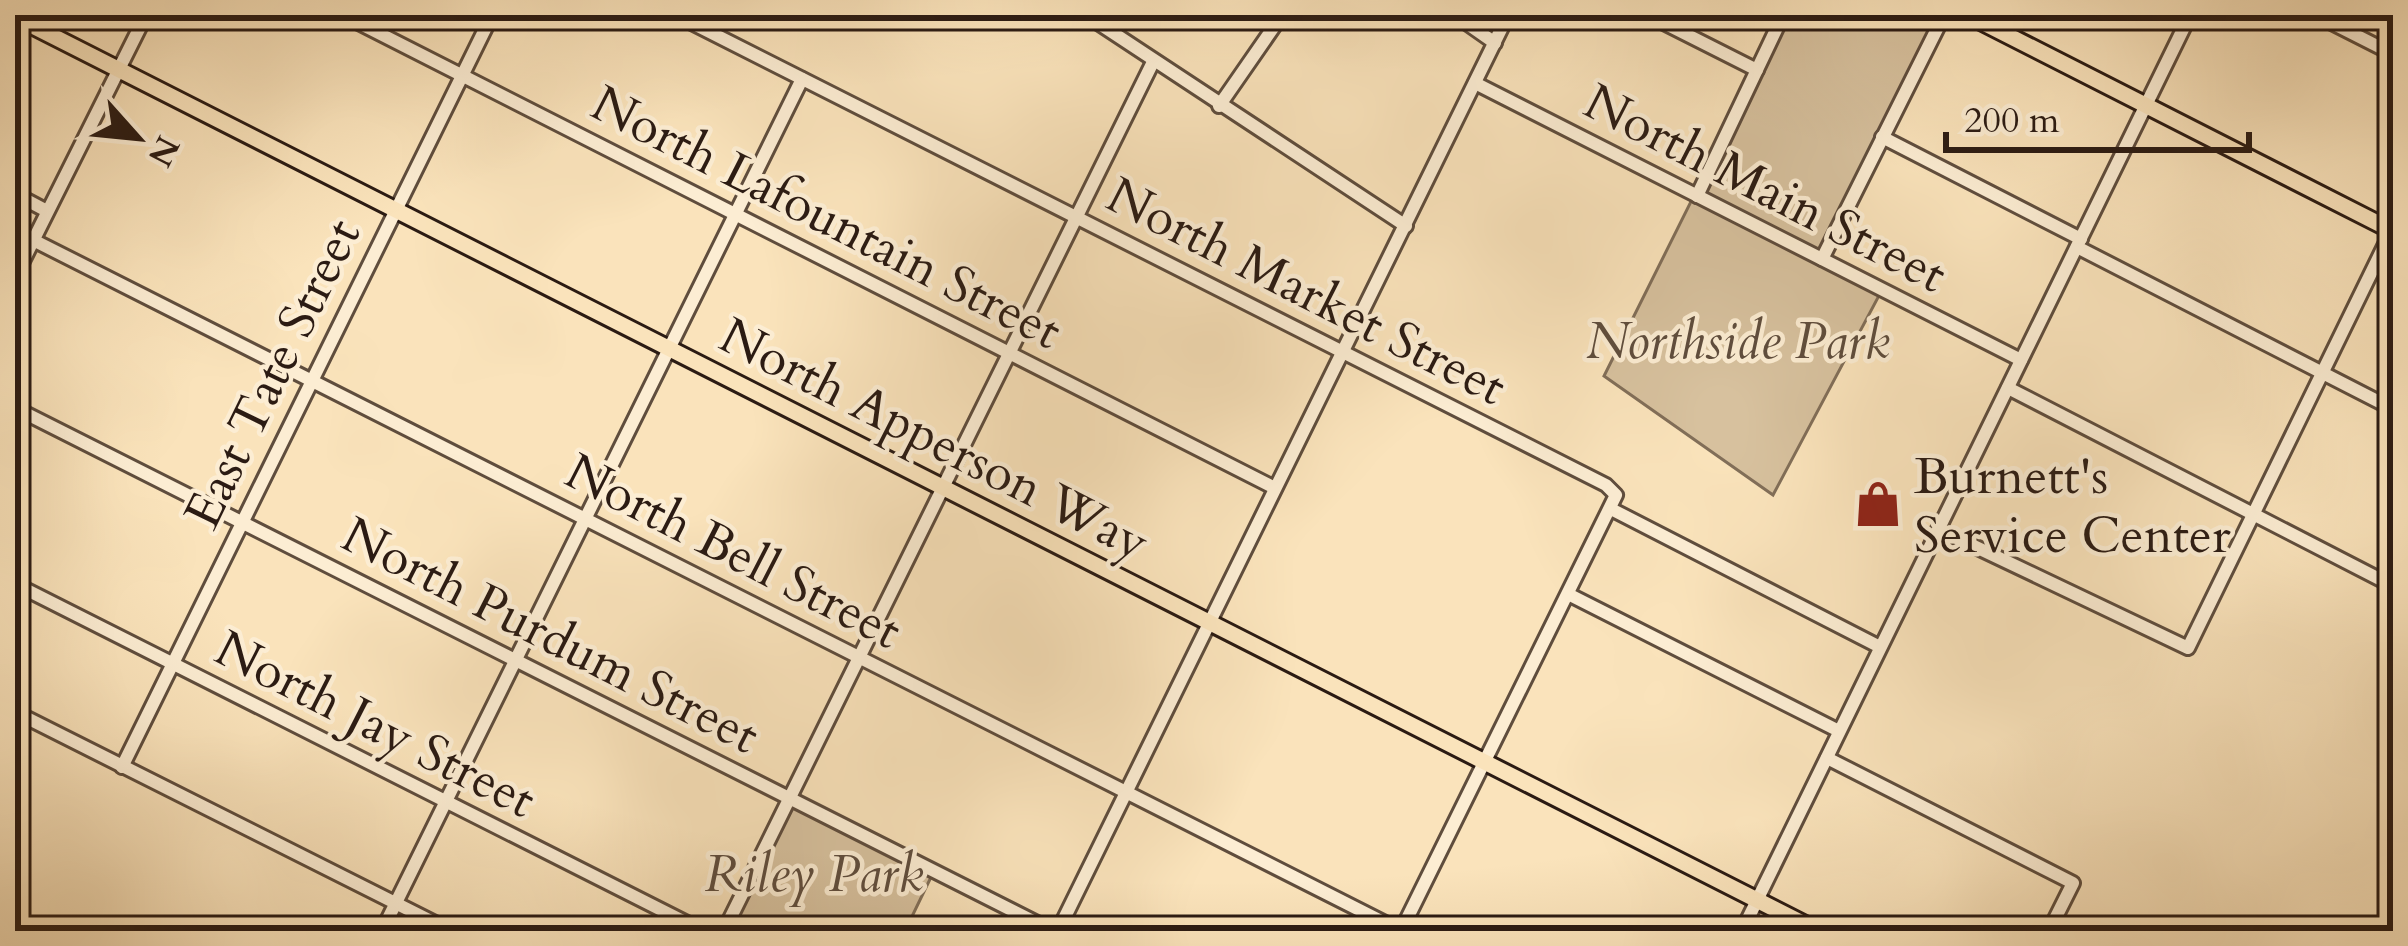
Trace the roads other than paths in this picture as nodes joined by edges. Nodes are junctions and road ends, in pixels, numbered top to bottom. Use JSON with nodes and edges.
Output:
{"nodes":[{"id":1,"x":146,"y":15,"type":"edge"},
{"id":2,"x":343,"y":15,"type":"edge"},
{"id":3,"x":492,"y":15,"type":"edge"},
{"id":4,"x":676,"y":15,"type":"edge"},
{"id":5,"x":1086,"y":15,"type":"edge"},
{"id":6,"x":1282,"y":15,"type":"edge"},
{"id":7,"x":1455,"y":15,"type":"edge"},
{"id":8,"x":1508,"y":15,"type":"edge"},
{"id":9,"x":1648,"y":15,"type":"edge"},
{"id":10,"x":1783,"y":15,"type":"edge"},
{"id":11,"x":1944,"y":15,"type":"edge"},
{"id":12,"x":1968,"y":15,"type":"edge"},
{"id":13,"x":2190,"y":15,"type":"edge"},
{"id":14,"x":2316,"y":15,"type":"edge"},
{"id":15,"x":15,"y":17,"type":"edge"},
{"id":16,"x":1495,"y":43,"type":"junction"},
{"id":17,"x":2393,"y":54,"type":"edge"},
{"id":18,"x":1153,"y":62,"type":"junction"},
{"id":19,"x":118,"y":70,"type":"junction"},
{"id":20,"x":1757,"y":70,"type":"junction"},
{"id":21,"x":462,"y":75,"type":"junction"},
{"id":22,"x":802,"y":79,"type":"junction"},
{"id":23,"x":1475,"y":83,"type":"junction"},
{"id":24,"x":1219,"y":106,"type":"junction"},
{"id":25,"x":2146,"y":106,"type":"junction"},
{"id":26,"x":1882,"y":137,"type":"junction"},
{"id":27,"x":15,"y":194,"type":"edge"},
{"id":28,"x":1697,"y":196,"type":"junction"},
{"id":29,"x":47,"y":211,"type":"junction"},
{"id":30,"x":394,"y":211,"type":"junction"},
{"id":31,"x":734,"y":213,"type":"junction"},
{"id":32,"x":1075,"y":216,"type":"junction"},
{"id":33,"x":1406,"y":226,"type":"junction"},
{"id":34,"x":2393,"y":230,"type":"edge"},
{"id":35,"x":33,"y":240,"type":"junction"},
{"id":36,"x":2079,"y":243,"type":"junction"},
{"id":37,"x":1822,"y":259,"type":"junction"},
{"id":38,"x":15,"y":277,"type":"edge"},
{"id":39,"x":667,"y":349,"type":"junction"},
{"id":40,"x":1008,"y":351,"type":"junction"},
{"id":41,"x":1342,"y":352,"type":"junction"},
{"id":42,"x":2021,"y":360,"type":"junction"},
{"id":43,"x":2322,"y":373,"type":"junction"},
{"id":44,"x":311,"y":381,"type":"junction"},
{"id":45,"x":2008,"y":388,"type":"junction"},
{"id":46,"x":15,"y":408,"type":"edge"},
{"id":47,"x":2393,"y":410,"type":"edge"},
{"id":48,"x":941,"y":487,"type":"junction"},
{"id":49,"x":1275,"y":488,"type":"junction"},
{"id":50,"x":1611,"y":509,"type":"junction"},
{"id":51,"x":2253,"y":514,"type":"junction"},
{"id":52,"x":584,"y":518,"type":"junction"},
{"id":53,"x":242,"y":522,"type":"junction"},
{"id":54,"x":1938,"y":529,"type":"junction"},
{"id":55,"x":15,"y":584,"type":"edge"},
{"id":56,"x":2393,"y":586,"type":"edge"},
{"id":57,"x":1568,"y":594,"type":"junction"},
{"id":58,"x":1208,"y":624,"type":"junction"},
{"id":59,"x":1880,"y":646,"type":"junction"},
{"id":60,"x":859,"y":657,"type":"junction"},
{"id":61,"x":515,"y":660,"type":"junction"},
{"id":62,"x":172,"y":664,"type":"junction"},
{"id":63,"x":15,"y":712,"type":"edge"},
{"id":64,"x":1839,"y":731,"type":"junction"},
{"id":65,"x":1827,"y":758,"type":"junction"},
{"id":66,"x":1485,"y":762,"type":"junction"},
{"id":67,"x":122,"y":767,"type":"junction"},
{"id":68,"x":1126,"y":792,"type":"junction"},
{"id":69,"x":789,"y":798,"type":"junction"},
{"id":70,"x":446,"y":802,"type":"junction"},
{"id":71,"x":1757,"y":900,"type":"junction"},
{"id":72,"x":396,"y":903,"type":"junction"},
{"id":73,"x":382,"y":931,"type":"edge"},
{"id":74,"x":451,"y":931,"type":"edge"},
{"id":75,"x":703,"y":931,"type":"edge"},
{"id":76,"x":724,"y":931,"type":"edge"},
{"id":77,"x":1055,"y":931,"type":"edge"},
{"id":78,"x":1401,"y":931,"type":"edge"},
{"id":79,"x":1742,"y":931,"type":"edge"},
{"id":80,"x":1818,"y":931,"type":"edge"},
{"id":81,"x":2049,"y":931,"type":"edge"}],
"edges":[{"from":1,"to":19,"type":"street"},
{"from":2,"to":21,"type":"street","name":"North Lafountain Street"},
{"from":3,"to":21,"type":"street","name":"East Tate Street"},
{"from":4,"to":22,"type":"street","name":"North Market Street"},
{"from":5,"to":18,"type":"street"},
{"from":6,"to":24,"type":"street"},
{"from":7,"to":16,"type":"street"},
{"from":8,"to":16,"type":"street"},
{"from":9,"to":20,"type":"street"},
{"from":10,"to":20,"type":"street"},
{"from":11,"to":26,"type":"street"},
{"from":12,"to":25,"type":"main road"},
{"from":13,"to":25,"type":"street"},
{"from":14,"to":17,"type":"street"},
{"from":15,"to":19,"type":"main road","name":"North Apperson Way"},
{"from":16,"to":23,"type":"street"},
{"from":18,"to":24,"type":"street"},
{"from":18,"to":32,"type":"street"},
{"from":19,"to":29,"type":"street"},
{"from":19,"to":30,"type":"main road","name":"North Apperson Way"},
{"from":20,"to":28,"type":"street"},
{"from":21,"to":30,"type":"street","name":"East Tate Street"},
{"from":21,"to":31,"type":"street","name":"North Lafountain Street"},
{"from":22,"to":31,"type":"street"},
{"from":22,"to":32,"type":"street","name":"North Market Street"},
{"from":23,"to":28,"type":"street","name":"North Main Street"},
{"from":23,"to":33,"type":"street"},
{"from":24,"to":33,"type":"street"},
{"from":25,"to":34,"type":"main road"},
{"from":25,"to":36,"type":"street"},
{"from":26,"to":36,"type":"street"},
{"from":26,"to":37,"type":"street"},
{"from":27,"to":29,"type":"street"},
{"from":28,"to":37,"type":"street","name":"North Main Street"},
{"from":29,"to":35,"type":"street"},
{"from":30,"to":39,"type":"main road","name":"North Apperson Way"},
{"from":30,"to":44,"type":"street","name":"East Tate Street"},
{"from":31,"to":39,"type":"street"},
{"from":31,"to":40,"type":"street","name":"North Lafountain Street"},
{"from":32,"to":40,"type":"street"},
{"from":32,"to":41,"type":"street","name":"North Market Street"},
{"from":33,"to":41,"type":"street"},
{"from":34,"to":43,"type":"street"},
{"from":35,"to":38,"type":"street"},
{"from":35,"to":44,"type":"street","name":"North Bell Street"},
{"from":36,"to":42,"type":"street"},
{"from":36,"to":43,"type":"street"},
{"from":37,"to":42,"type":"street","name":"North Main Street"},
{"from":39,"to":48,"type":"main road","name":"North Apperson Way"},
{"from":39,"to":52,"type":"street"},
{"from":40,"to":48,"type":"street"},
{"from":40,"to":49,"type":"street","name":"North Lafountain Street"},
{"from":41,"to":49,"type":"street"},
{"from":41,"to":50,"type":"street","name":"North Market Street"},
{"from":42,"to":45,"type":"street"},
{"from":43,"to":47,"type":"street"},
{"from":43,"to":51,"type":"street"},
{"from":44,"to":52,"type":"street","name":"North Bell Street"},
{"from":44,"to":53,"type":"street","name":"East Tate Street"},
{"from":45,"to":51,"type":"street"},
{"from":45,"to":54,"type":"street"},
{"from":46,"to":53,"type":"street","name":"North Purdum Street"},
{"from":48,"to":58,"type":"main road","name":"North Apperson Way"},
{"from":48,"to":60,"type":"street"},
{"from":49,"to":58,"type":"street"},
{"from":50,"to":57,"type":"street"},
{"from":50,"to":59,"type":"street","name":"North Market Street"},
{"from":51,"to":54,"type":"street"},
{"from":51,"to":56,"type":"street"},
{"from":52,"to":60,"type":"street","name":"North Bell Street"},
{"from":52,"to":61,"type":"street"},
{"from":53,"to":61,"type":"street","name":"North Purdum Street"},
{"from":53,"to":62,"type":"street","name":"East Tate Street"},
{"from":54,"to":59,"type":"street"},
{"from":55,"to":62,"type":"street","name":"North Jay Street"},
{"from":57,"to":64,"type":"street"},
{"from":57,"to":66,"type":"street"},
{"from":58,"to":66,"type":"main road","name":"North Apperson Way"},
{"from":58,"to":68,"type":"street"},
{"from":59,"to":64,"type":"street"},
{"from":60,"to":68,"type":"street","name":"North Bell Street"},
{"from":60,"to":69,"type":"street"},
{"from":61,"to":69,"type":"street","name":"North Purdum Street"},
{"from":61,"to":70,"type":"street"},
{"from":62,"to":67,"type":"street","name":"East Tate Street"},
{"from":62,"to":70,"type":"street","name":"North Jay Street"},
{"from":63,"to":67,"type":"street"},
{"from":64,"to":65,"type":"street"},
{"from":65,"to":71,"type":"street"},
{"from":65,"to":81,"type":"street"},
{"from":66,"to":71,"type":"main road","name":"North Apperson Way"},
{"from":66,"to":78,"type":"street"},
{"from":67,"to":72,"type":"street"},
{"from":68,"to":77,"type":"street"},
{"from":68,"to":78,"type":"street","name":"North Bell Street"},
{"from":69,"to":76,"type":"street"},
{"from":69,"to":77,"type":"street","name":"North Purdum Street"},
{"from":70,"to":72,"type":"street"},
{"from":70,"to":75,"type":"street","name":"North Jay Street"},
{"from":71,"to":79,"type":"street"},
{"from":71,"to":80,"type":"main road","name":"North Apperson Way"},
{"from":72,"to":73,"type":"street"},
{"from":72,"to":74,"type":"street"}]}
